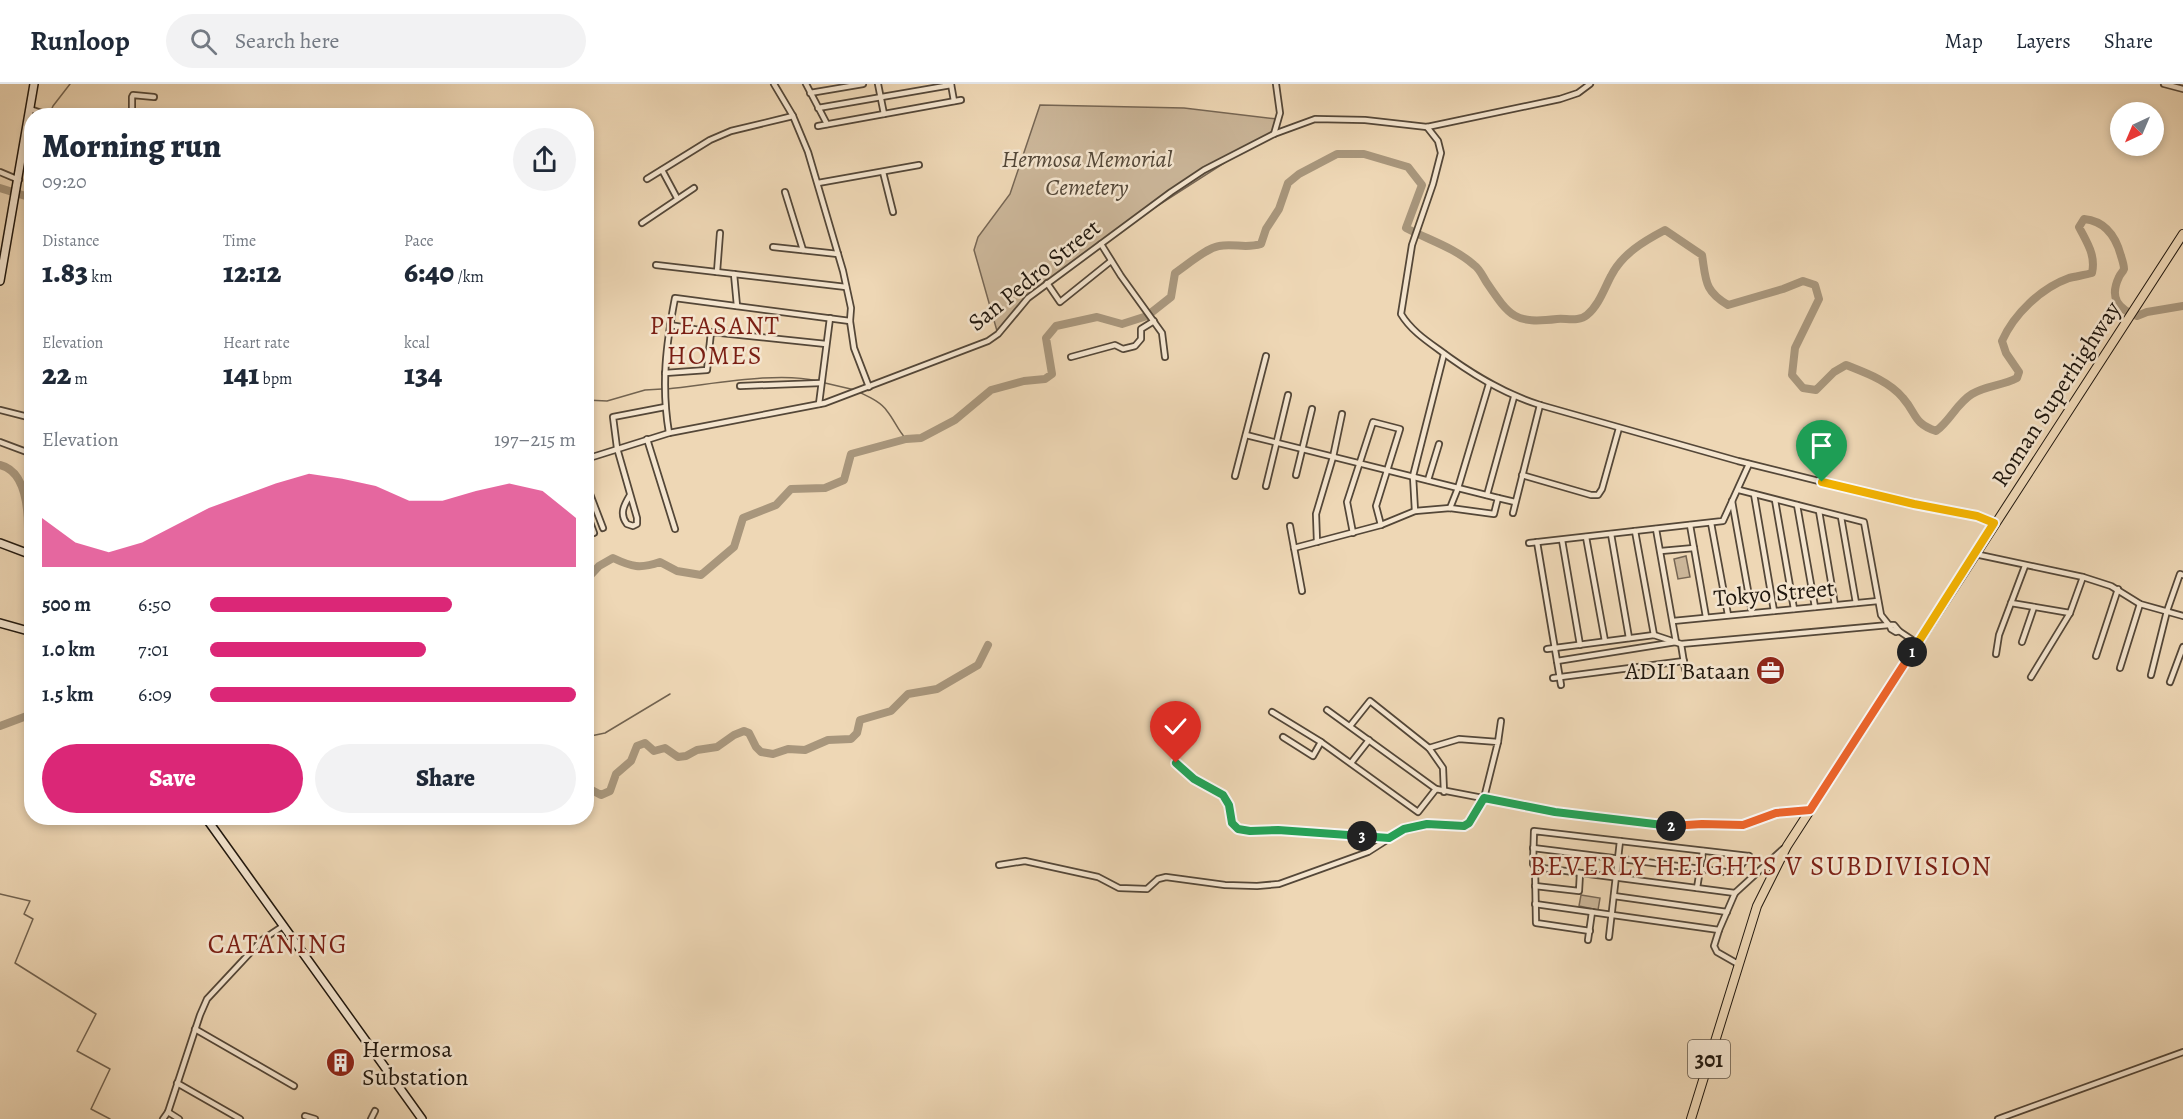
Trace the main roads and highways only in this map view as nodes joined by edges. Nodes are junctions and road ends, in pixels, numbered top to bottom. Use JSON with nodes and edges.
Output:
{"nodes":[{"id":1,"x":34,"y":84,"type":"edge"},
{"id":2,"x":30,"y":108,"type":"edge"},
{"id":3,"x":24,"y":148,"type":"edge"},
{"id":4,"x":2183,"y":234,"type":"edge"},
{"id":5,"x":0,"y":281,"type":"edge"},
{"id":6,"x":0,"y":543,"type":"edge"},
{"id":7,"x":24,"y":552,"type":"edge"},
{"id":8,"x":0,"y":623,"type":"edge"},
{"id":9,"x":24,"y":630,"type":"edge"},
{"id":10,"x":211,"y":825,"type":"edge"},
{"id":11,"x":422,"y":1119,"type":"edge"},
{"id":12,"x":1691,"y":1119,"type":"edge"}],
"edges":[{"from":1,"to":2,"type":"main road"},
{"from":3,"to":5,"type":"main road"},
{"from":4,"to":12,"type":"main road","name":"Roman Superhighway","number":"301"},
{"from":6,"to":7,"type":"main road"},
{"from":8,"to":9,"type":"main road"},
{"from":10,"to":11,"type":"main road"}]}
